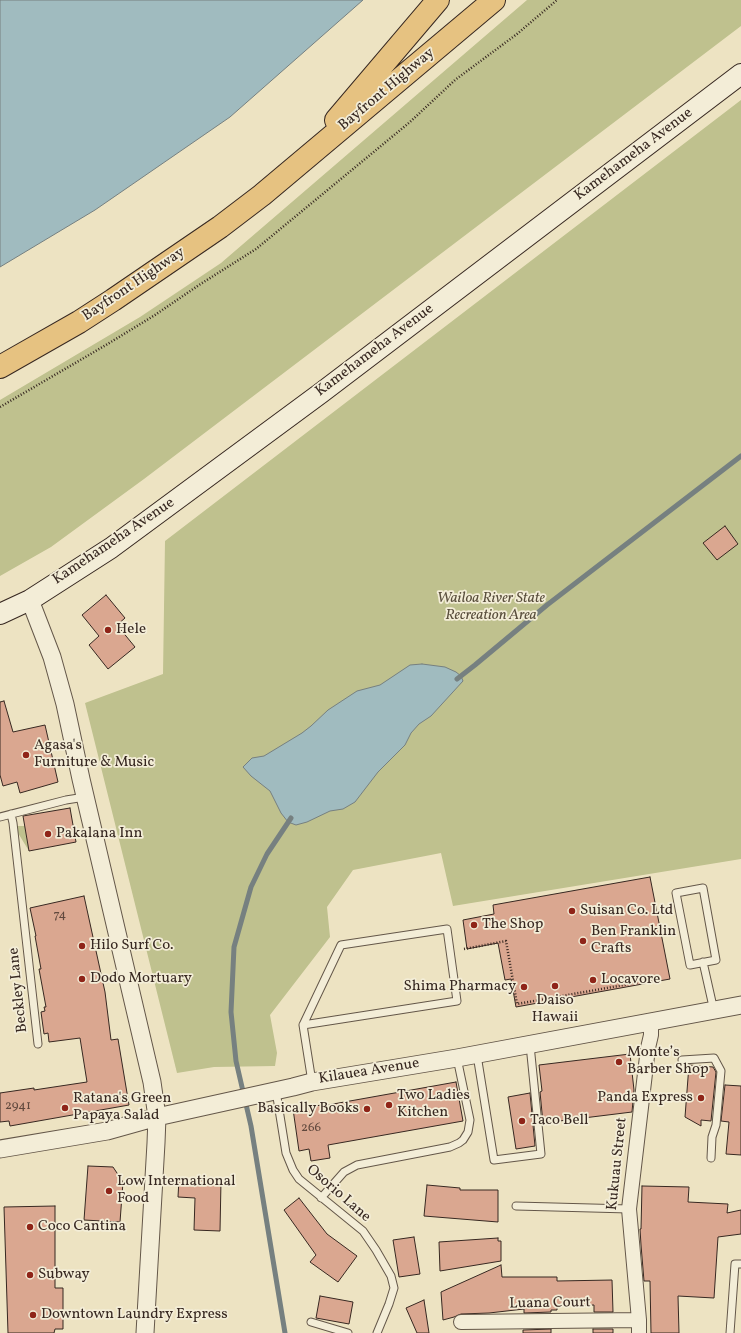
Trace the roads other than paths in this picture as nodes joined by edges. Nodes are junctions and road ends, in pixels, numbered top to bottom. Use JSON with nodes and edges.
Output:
{"nodes":[{"id":1,"x":438,"y":0,"type":"edge"},
{"id":2,"x":494,"y":0,"type":"edge"},
{"id":3,"x":741,"y":74,"type":"edge"},
{"id":4,"x":262,"y":195,"type":"junction"},
{"id":5,"x":0,"y":367,"type":"edge"},
{"id":6,"x":30,"y":600,"type":"junction"},
{"id":7,"x":0,"y":614,"type":"edge"},
{"id":8,"x":85,"y":797,"type":"junction"},
{"id":9,"x":11,"y":814,"type":"junction"},
{"id":10,"x":0,"y":817,"type":"edge"},
{"id":11,"x":703,"y":962,"type":"junction"},
{"id":12,"x":741,"y":1006,"type":"edge"},
{"id":13,"x":714,"y":1011,"type":"junction"},
{"id":14,"x":651,"y":1022,"type":"junction"},
{"id":15,"x":303,"y":1025,"type":"junction"},
{"id":16,"x":38,"y":1044,"type":"dead end"},
{"id":17,"x":530,"y":1045,"type":"junction"},
{"id":18,"x":477,"y":1054,"type":"junction"},
{"id":19,"x":457,"y":1058,"type":"junction"},
{"id":20,"x":682,"y":1060,"type":"dead end"},
{"id":21,"x":312,"y":1082,"type":"junction"},
{"id":22,"x":270,"y":1092,"type":"junction"},
{"id":23,"x":157,"y":1117,"type":"junction"},
{"id":24,"x":0,"y":1149,"type":"edge"},
{"id":25,"x":711,"y":1158,"type":"dead end"},
{"id":26,"x":321,"y":1198,"type":"junction"},
{"id":27,"x":516,"y":1206,"type":"dead end"},
{"id":28,"x":629,"y":1209,"type":"junction"},
{"id":29,"x":741,"y":1264,"type":"edge"},
{"id":30,"x":310,"y":1322,"type":"dead end"},
{"id":31,"x":461,"y":1322,"type":"dead end"},
{"id":32,"x":639,"y":1326,"type":"edge"},
{"id":33,"x":145,"y":1333,"type":"edge"},
{"id":34,"x":348,"y":1333,"type":"edge"},
{"id":35,"x":377,"y":1333,"type":"edge"},
{"id":36,"x":730,"y":1333,"type":"edge"}],
"edges":[{"from":1,"to":4,"type":"main road","name":"Bayfront Highway"},
{"from":2,"to":4,"type":"main road","name":"Bayfront Highway"},
{"from":3,"to":6,"type":"main road","name":"Kamehameha Avenue"},
{"from":4,"to":5,"type":"main road","name":"Bayfront Highway"},
{"from":6,"to":7,"type":"main road","name":"Kamehameha Avenue"},
{"from":6,"to":8,"type":"street"},
{"from":8,"to":9,"type":"lane"},
{"from":8,"to":23,"type":"street"},
{"from":9,"to":10,"type":"lane"},
{"from":9,"to":16,"type":"lane","name":"Beckley Lane"},
{"from":11,"to":11,"type":"lane"},
{"from":11,"to":13,"type":"lane"},
{"from":12,"to":13,"type":"street","name":"Kilauea Avenue"},
{"from":13,"to":14,"type":"street","name":"Kilauea Avenue"},
{"from":14,"to":17,"type":"street","name":"Kilauea Avenue"},
{"from":14,"to":28,"type":"street","name":"Kukuau Street"},
{"from":15,"to":15,"type":"lane"},
{"from":15,"to":21,"type":"lane"},
{"from":17,"to":18,"type":"street","name":"Kilauea Avenue"},
{"from":17,"to":18,"type":"lane"},
{"from":18,"to":19,"type":"street","name":"Kilauea Avenue"},
{"from":19,"to":21,"type":"street","name":"Kilauea Avenue"},
{"from":19,"to":26,"type":"lane"},
{"from":20,"to":25,"type":"lane"},
{"from":21,"to":22,"type":"street","name":"Kilauea Avenue"},
{"from":22,"to":23,"type":"street","name":"Kilauea Avenue"},
{"from":22,"to":26,"type":"lane","name":"Osorio Lane"},
{"from":23,"to":24,"type":"street","name":"Kilauea Avenue"},
{"from":23,"to":33,"type":"street"},
{"from":26,"to":35,"type":"lane","name":"Osorio Lane"},
{"from":27,"to":28,"type":"lane"},
{"from":28,"to":32,"type":"street","name":"Kukuau Street"},
{"from":29,"to":36,"type":"lane"},
{"from":30,"to":34,"type":"lane"},
{"from":31,"to":32,"type":"street","name":"Luana Court"}]}
